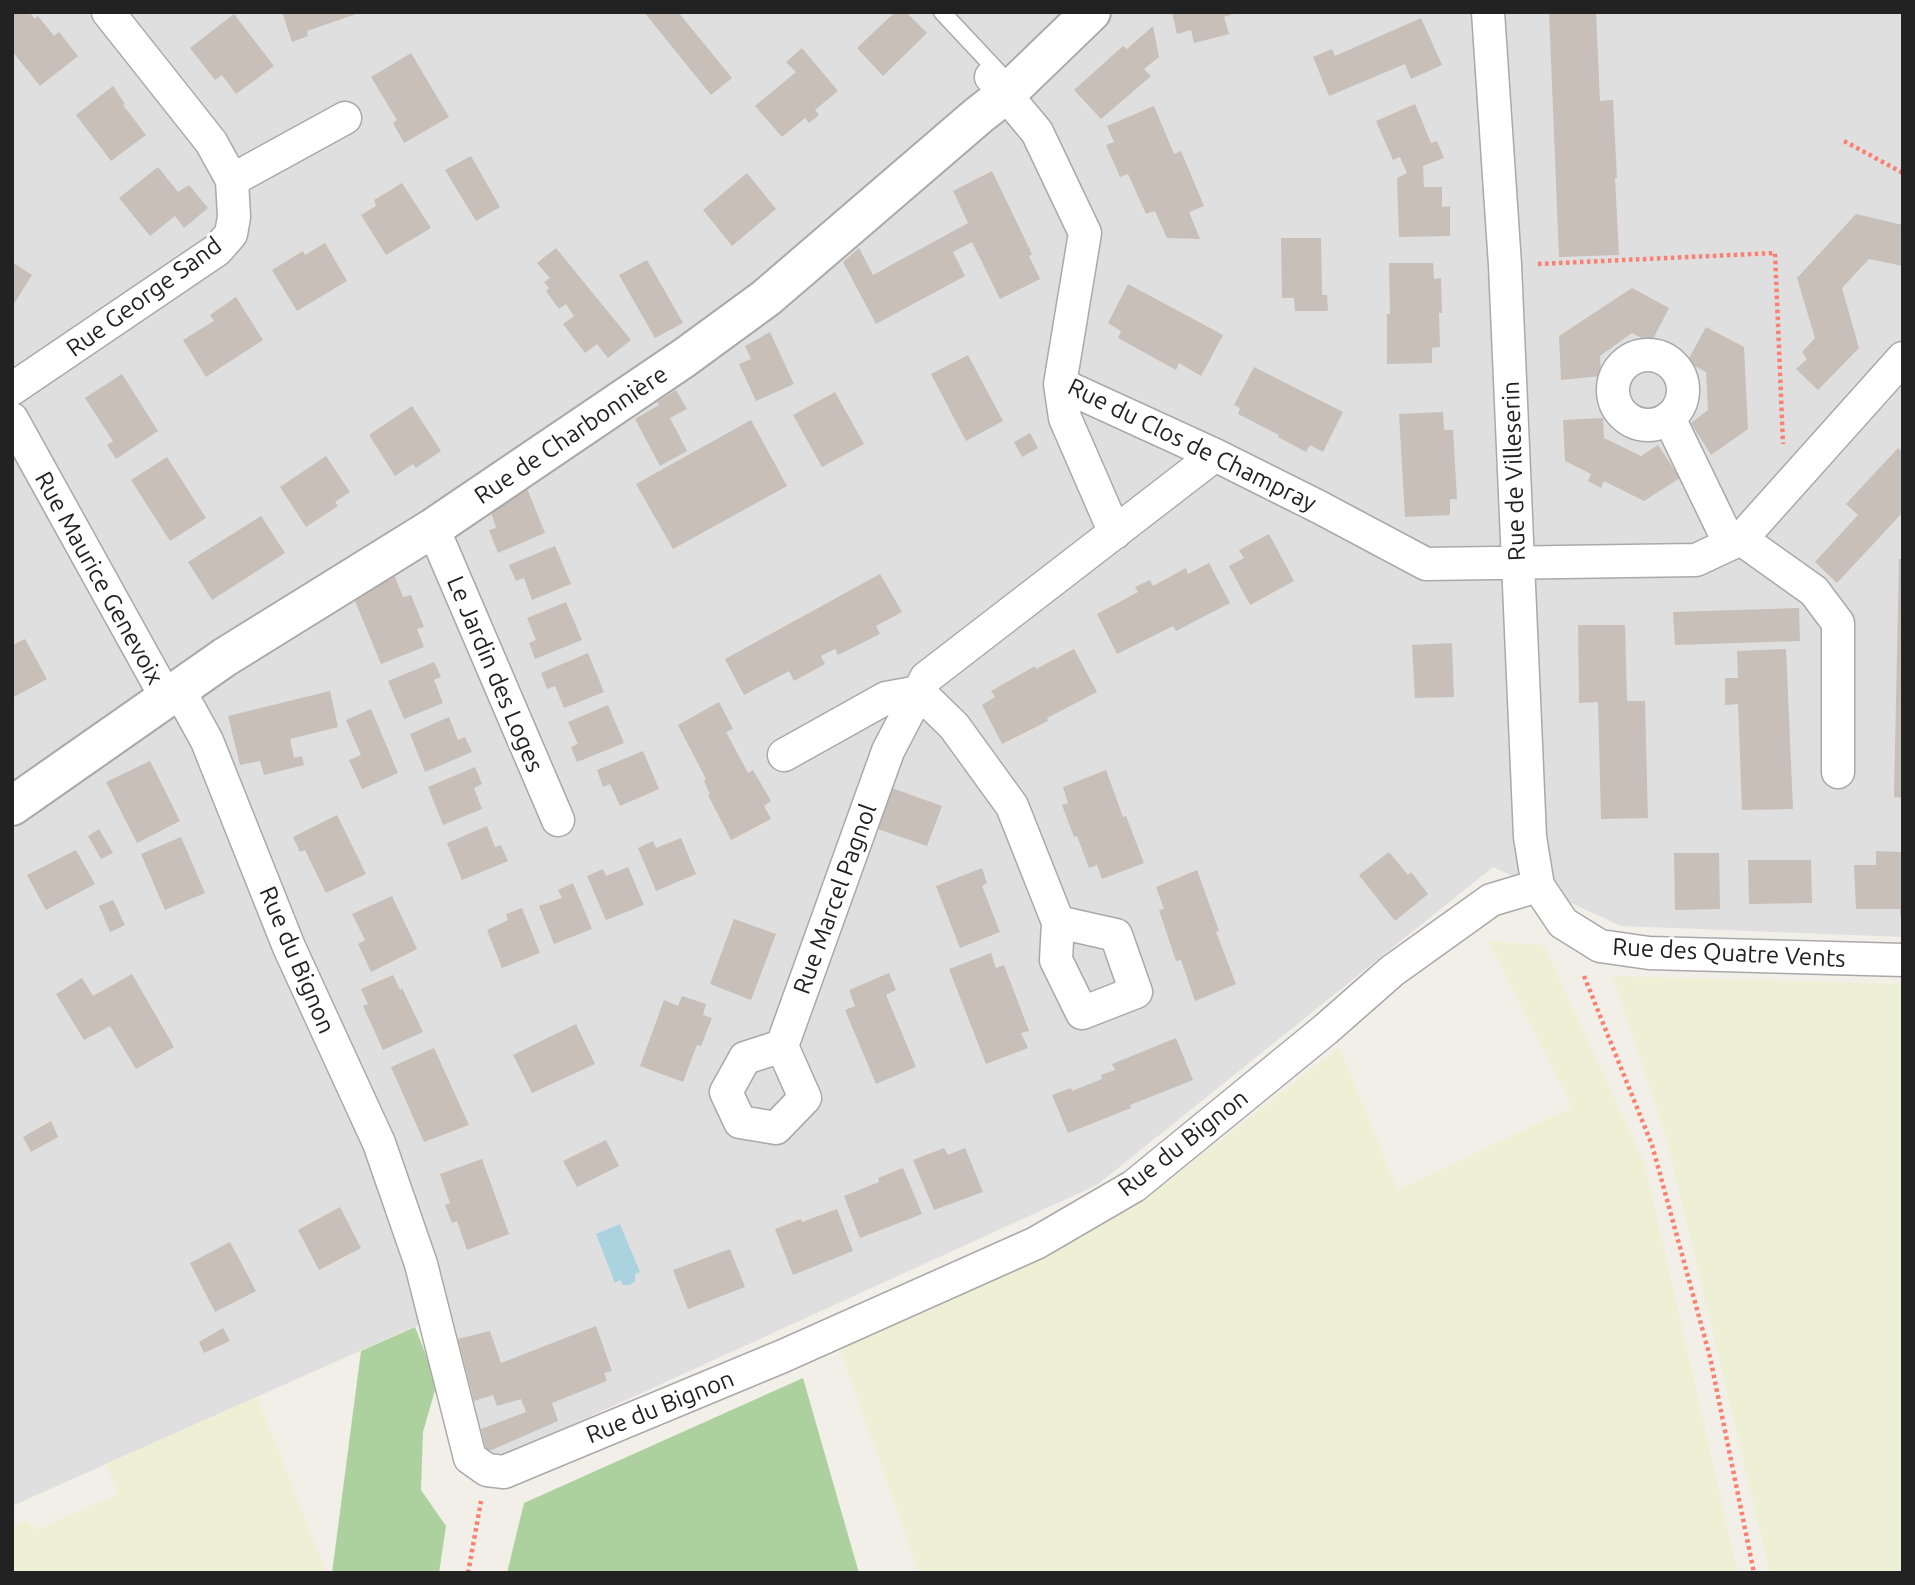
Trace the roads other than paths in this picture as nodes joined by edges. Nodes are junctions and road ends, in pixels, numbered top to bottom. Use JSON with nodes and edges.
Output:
{"nodes":[{"id":1,"x":107,"y":12,"type":"edge"},
{"id":2,"x":942,"y":12,"type":"edge"},
{"id":3,"x":1091,"y":12,"type":"edge"},
{"id":4,"x":1488,"y":12,"type":"edge"},
{"id":5,"x":1004,"y":86,"type":"junction"},
{"id":6,"x":345,"y":118,"type":"dead end"},
{"id":7,"x":232,"y":180,"type":"junction"},
{"id":8,"x":1903,"y":358,"type":"edge"},
{"id":9,"x":1060,"y":384,"type":"junction"},
{"id":10,"x":12,"y":390,"type":"edge"},
{"id":11,"x":1669,"y":418,"type":"dead end"},
{"id":12,"x":12,"y":419,"type":"edge"},
{"id":13,"x":1215,"y":456,"type":"junction"},
{"id":14,"x":433,"y":528,"type":"junction"},
{"id":15,"x":1115,"y":533,"type":"junction"},
{"id":16,"x":1735,"y":541,"type":"junction"},
{"id":17,"x":1518,"y":563,"type":"junction"},
{"id":18,"x":919,"y":692,"type":"junction"},
{"id":19,"x":173,"y":694,"type":"junction"},
{"id":20,"x":784,"y":755,"type":"dead end"},
{"id":21,"x":1838,"y":772,"type":"dead end"},
{"id":22,"x":12,"y":806,"type":"edge"},
{"id":23,"x":558,"y":820,"type":"dead end"},
{"id":24,"x":1538,"y":886,"type":"junction"},
{"id":25,"x":1058,"y":922,"type":"dead end"},
{"id":26,"x":1563,"y":923,"type":"joint"},
{"id":27,"x":1903,"y":960,"type":"edge"},
{"id":28,"x":782,"y":1046,"type":"dead end"}],
"edges":[{"from":1,"to":7,"type":"street","name":"Rue George Sand"},
{"from":2,"to":5,"type":"lane"},
{"from":3,"to":5,"type":"street","name":"Rue de Charbonnière"},
{"from":4,"to":17,"type":"street","name":"Rue de Villeserin"},
{"from":5,"to":9,"type":"street","name":"Rue du Clos de Champray"},
{"from":5,"to":14,"type":"street","name":"Rue de Charbonnière"},
{"from":6,"to":7,"type":"street"},
{"from":7,"to":10,"type":"street","name":"Rue George Sand"},
{"from":8,"to":16,"type":"street"},
{"from":9,"to":13,"type":"street","name":"Rue du Clos de Champray"},
{"from":9,"to":15,"type":"street"},
{"from":11,"to":16,"type":"street"},
{"from":12,"to":19,"type":"street","name":"Rue Maurice Genevoix"},
{"from":13,"to":15,"type":"street","name":"Rue Marcel Pagnol"},
{"from":13,"to":17,"type":"street","name":"Rue du Clos de Champray"},
{"from":14,"to":19,"type":"street","name":"Rue de Charbonnière"},
{"from":14,"to":23,"type":"street","name":"Le Jardin des Loges"},
{"from":15,"to":18,"type":"street","name":"Rue Marcel Pagnol"},
{"from":16,"to":17,"type":"street","name":"Rue du Clos de Champray"},
{"from":16,"to":21,"type":"street"},
{"from":17,"to":24,"type":"street","name":"Rue de Villeserin"},
{"from":18,"to":20,"type":"street"},
{"from":18,"to":25,"type":"street"},
{"from":18,"to":28,"type":"street","name":"Rue Marcel Pagnol"},
{"from":19,"to":22,"type":"street","name":"Rue de Charbonnière"},
{"from":19,"to":24,"type":"street","name":"Rue du Bignon"},
{"from":24,"to":26,"type":"street","name":"Rue de Villeserin"},
{"from":26,"to":27,"type":"street","name":"Rue des Quatre Vents"}]}
